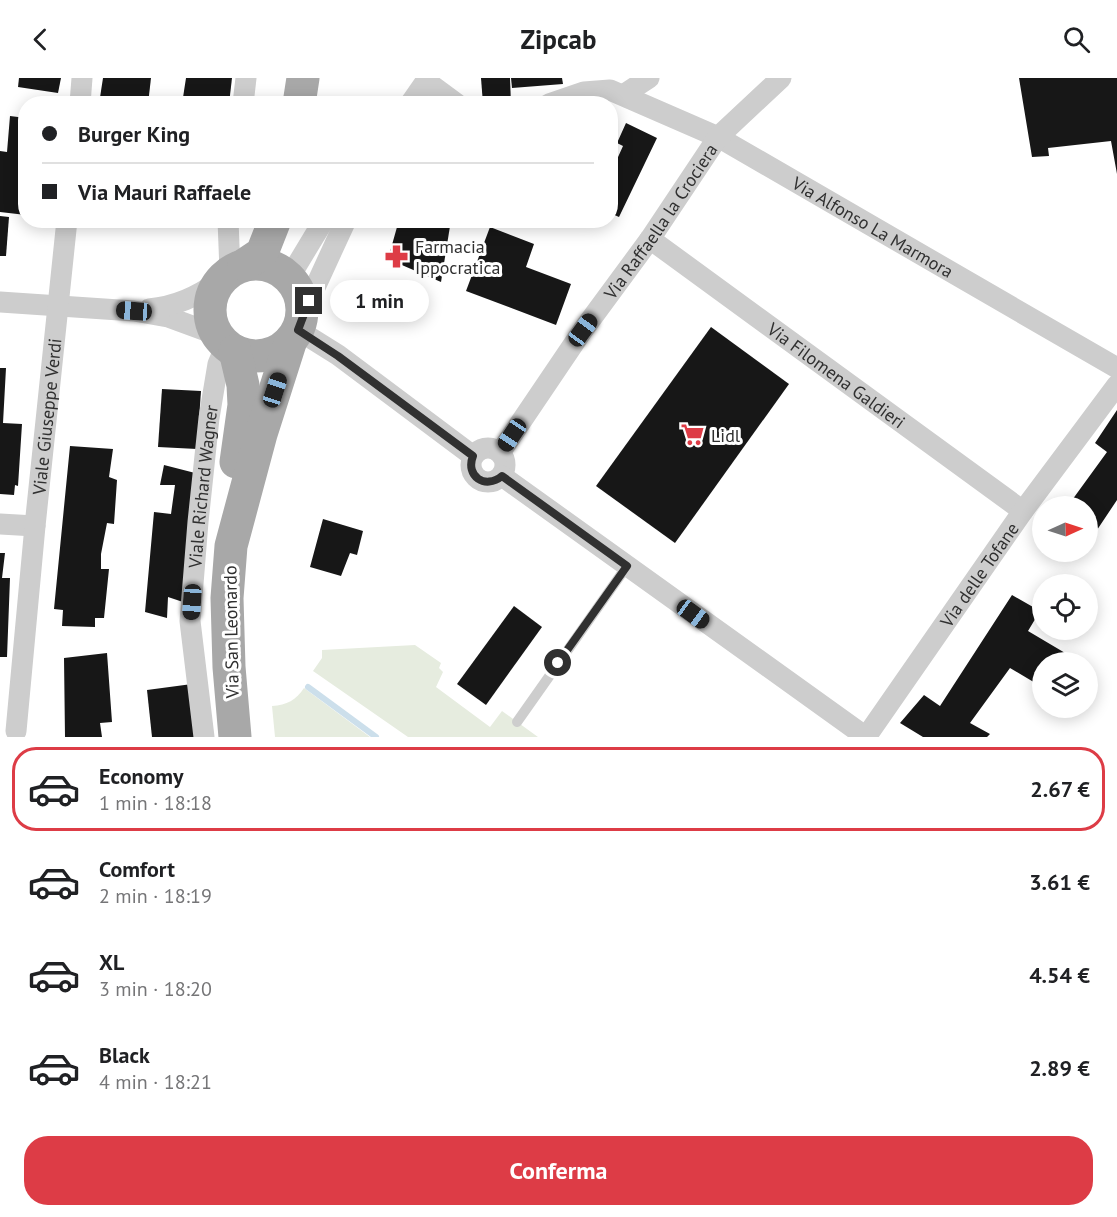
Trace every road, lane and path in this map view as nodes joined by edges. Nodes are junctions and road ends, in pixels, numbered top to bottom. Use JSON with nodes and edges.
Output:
{"nodes":[{"id":1,"x":82,"y":78,"type":"edge"},
{"id":2,"x":246,"y":78,"type":"edge"},
{"id":3,"x":303,"y":78,"type":"edge"},
{"id":4,"x":314,"y":78,"type":"edge"},
{"id":5,"x":649,"y":78,"type":"edge"},
{"id":6,"x":781,"y":78,"type":"edge"},
{"id":7,"x":427,"y":79,"type":"edge"},
{"id":8,"x":623,"y":94,"type":"junction"},
{"id":9,"x":81,"y":96,"type":"edge"},
{"id":10,"x":244,"y":96,"type":"edge"},
{"id":11,"x":300,"y":96,"type":"edge"},
{"id":12,"x":313,"y":96,"type":"edge"},
{"id":13,"x":415,"y":96,"type":"edge"},
{"id":14,"x":447,"y":96,"type":"edge"},
{"id":15,"x":572,"y":96,"type":"edge"},
{"id":16,"x":718,"y":136,"type":"junction"},
{"id":17,"x":66,"y":228,"type":"edge"},
{"id":18,"x":228,"y":228,"type":"edge"},
{"id":19,"x":272,"y":228,"type":"edge"},
{"id":20,"x":284,"y":228,"type":"edge"},
{"id":21,"x":319,"y":228,"type":"edge"},
{"id":22,"x":342,"y":228,"type":"edge"},
{"id":23,"x":650,"y":239,"type":"junction"},
{"id":24,"x":231,"y":272,"type":"junction"},
{"id":25,"x":287,"y":276,"type":"junction"},
{"id":26,"x":0,"y":302,"type":"edge"},
{"id":27,"x":57,"y":306,"type":"junction"},
{"id":28,"x":134,"y":311,"type":"junction"},
{"id":29,"x":297,"y":329,"type":"junction"},
{"id":30,"x":226,"y":344,"type":"junction"},
{"id":31,"x":1117,"y":368,"type":"edge"},
{"id":32,"x":1117,"y":385,"type":"edge"},
{"id":33,"x":500,"y":453,"type":"junction"},
{"id":34,"x":473,"y":456,"type":"junction"},
{"id":35,"x":502,"y":476,"type":"junction"},
{"id":36,"x":1023,"y":511,"type":"junction"},
{"id":37,"x":0,"y":524,"type":"edge"},
{"id":38,"x":35,"y":526,"type":"junction"},
{"id":39,"x":235,"y":527,"type":"junction"},
{"id":40,"x":627,"y":566,"type":"junction"},
{"id":41,"x":517,"y":722,"type":"dead end"},
{"id":42,"x":16,"y":731,"type":"dead end"},
{"id":43,"x":204,"y":737,"type":"edge"},
{"id":44,"x":236,"y":737,"type":"edge"},
{"id":45,"x":866,"y":737,"type":"edge"}],
"edges":[{"from":1,"to":9,"type":"street"},
{"from":2,"to":10,"type":"street"},
{"from":3,"to":11,"type":"main road"},
{"from":4,"to":12,"type":"street"},
{"from":5,"to":8,"type":"street"},
{"from":6,"to":16,"type":"street","name":"Via Raffaella la Crociera"},
{"from":7,"to":13,"type":"street"},
{"from":7,"to":14,"type":"street"},
{"from":8,"to":15,"type":"street","name":"Via Alfonso La Marmora"},
{"from":8,"to":16,"type":"street","name":"Via Alfonso La Marmora"},
{"from":16,"to":23,"type":"street","name":"Via Raffaella la Crociera"},
{"from":16,"to":31,"type":"street","name":"Via Alfonso La Marmora"},
{"from":17,"to":27,"type":"street","name":"Viale Giuseppe Verdi"},
{"from":18,"to":24,"type":"street"},
{"from":19,"to":24,"type":"main road"},
{"from":20,"to":25,"type":"main road"},
{"from":21,"to":25,"type":"street"},
{"from":22,"to":29,"type":"street"},
{"from":23,"to":33,"type":"street","name":"Via Raffaella la Crociera"},
{"from":23,"to":36,"type":"street","name":"Via Filomena Galdieri"},
{"from":24,"to":25,"type":"main road"},
{"from":24,"to":28,"type":"street"},
{"from":24,"to":30,"type":"main road"},
{"from":25,"to":29,"type":"main road"},
{"from":26,"to":27,"type":"street"},
{"from":27,"to":28,"type":"street"},
{"from":27,"to":38,"type":"street","name":"Viale Giuseppe Verdi"},
{"from":28,"to":30,"type":"street"},
{"from":29,"to":30,"type":"main road"},
{"from":29,"to":34,"type":"street"},
{"from":29,"to":39,"type":"main road","name":"Via San Leonardo"},
{"from":30,"to":39,"type":"main road","name":"Via San Leonardo"},
{"from":30,"to":43,"type":"street","name":"Viale Richard Wagner"},
{"from":32,"to":36,"type":"street","name":"Via delle Tofane"},
{"from":33,"to":34,"type":"street"},
{"from":33,"to":35,"type":"street"},
{"from":34,"to":35,"type":"street"},
{"from":35,"to":40,"type":"street"},
{"from":36,"to":45,"type":"street","name":"Via delle Tofane"},
{"from":37,"to":38,"type":"street"},
{"from":38,"to":42,"type":"street","name":"Viale Giuseppe Verdi"},
{"from":39,"to":44,"type":"main road","name":"Via San Leonardo"},
{"from":40,"to":41,"type":"lane"},
{"from":40,"to":45,"type":"street"}]}
